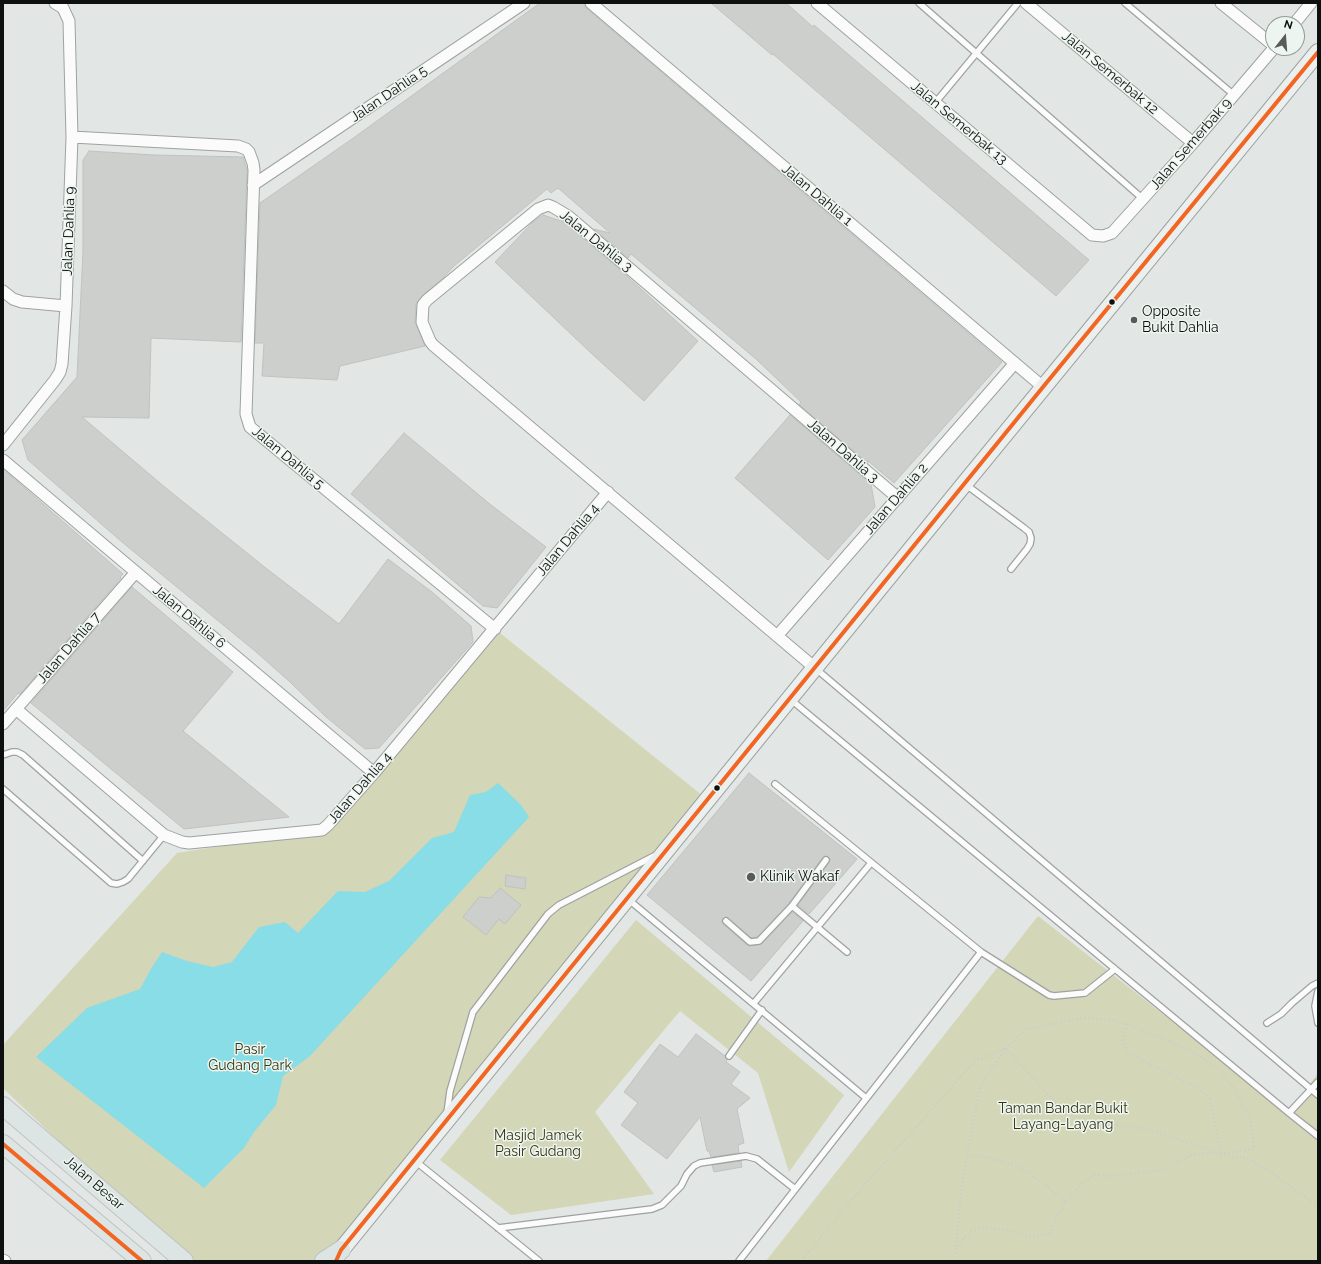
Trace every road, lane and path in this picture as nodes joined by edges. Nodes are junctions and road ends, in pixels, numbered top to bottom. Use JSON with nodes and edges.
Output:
{"nodes":[{"id":1,"x":55,"y":3,"type":"edge"},
{"id":2,"x":524,"y":3,"type":"edge"},
{"id":3,"x":591,"y":3,"type":"edge"},
{"id":4,"x":816,"y":3,"type":"edge"},
{"id":5,"x":919,"y":3,"type":"edge"},
{"id":6,"x":1018,"y":3,"type":"edge"},
{"id":7,"x":1026,"y":3,"type":"edge"},
{"id":8,"x":1125,"y":3,"type":"edge"},
{"id":9,"x":1221,"y":3,"type":"edge"},
{"id":10,"x":1311,"y":3,"type":"edge"},
{"id":11,"x":1300,"y":16,"type":"edge"},
{"id":12,"x":1265,"y":39,"type":"edge"},
{"id":13,"x":1318,"y":52,"type":"edge"},
{"id":14,"x":978,"y":53,"type":"junction"},
{"id":15,"x":1267,"y":56,"type":"edge"},
{"id":16,"x":1234,"y":95,"type":"junction"},
{"id":17,"x":935,"y":103,"type":"junction"},
{"id":18,"x":72,"y":137,"type":"junction"},
{"id":19,"x":1193,"y":143,"type":"junction"},
{"id":20,"x":254,"y":185,"type":"junction"},
{"id":21,"x":1143,"y":199,"type":"junction"},
{"id":22,"x":1103,"y":236,"type":"joint"},
{"id":23,"x":3,"y":291,"type":"edge"},
{"id":24,"x":66,"y":306,"type":"junction"},
{"id":25,"x":1015,"y":363,"type":"junction"},
{"id":26,"x":1043,"y":387,"type":"junction"},
{"id":27,"x":3,"y":445,"type":"edge"},
{"id":28,"x":3,"y":460,"type":"edge"},
{"id":29,"x":965,"y":483,"type":"junction"},
{"id":30,"x":608,"y":492,"type":"junction"},
{"id":31,"x":898,"y":498,"type":"junction"},
{"id":32,"x":1011,"y":569,"type":"dead end"},
{"id":33,"x":136,"y":572,"type":"junction"},
{"id":34,"x":495,"y":629,"type":"junction"},
{"id":35,"x":777,"y":636,"type":"junction"},
{"id":36,"x":815,"y":668,"type":"junction"},
{"id":37,"x":789,"y":699,"type":"junction"},
{"id":38,"x":16,"y":709,"type":"junction"},
{"id":39,"x":3,"y":724,"type":"edge"},
{"id":40,"x":3,"y":755,"type":"edge"},
{"id":41,"x":374,"y":773,"type":"junction"},
{"id":42,"x":775,"y":784,"type":"dead end"},
{"id":43,"x":3,"y":789,"type":"edge"},
{"id":44,"x":164,"y":835,"type":"junction"},
{"id":45,"x":667,"y":850,"type":"junction"},
{"id":46,"x":826,"y":860,"type":"dead end"},
{"id":47,"x":143,"y":861,"type":"junction"},
{"id":48,"x":871,"y":863,"type":"junction"},
{"id":49,"x":627,"y":899,"type":"junction"},
{"id":50,"x":792,"y":906,"type":"junction"},
{"id":51,"x":726,"y":921,"type":"dead end"},
{"id":52,"x":817,"y":928,"type":"junction"},
{"id":53,"x":847,"y":952,"type":"dead end"},
{"id":54,"x":981,"y":952,"type":"junction"},
{"id":55,"x":1115,"y":970,"type":"junction"},
{"id":56,"x":1318,"y":983,"type":"edge"},
{"id":57,"x":1318,"y":991,"type":"edge"},
{"id":58,"x":754,"y":1003,"type":"junction"},
{"id":59,"x":762,"y":1010,"type":"junction"},
{"id":60,"x":1267,"y":1023,"type":"dead end"},
{"id":61,"x":1318,"y":1023,"type":"edge"},
{"id":62,"x":1127,"y":1024,"type":"junction"},
{"id":63,"x":1006,"y":1048,"type":"junction"},
{"id":64,"x":729,"y":1056,"type":"dead end"},
{"id":65,"x":1318,"y":1082,"type":"edge"},
{"id":66,"x":1312,"y":1089,"type":"junction"},
{"id":67,"x":1318,"y":1094,"type":"edge"},
{"id":68,"x":866,"y":1098,"type":"junction"},
{"id":69,"x":3,"y":1106,"type":"edge"},
{"id":70,"x":1289,"y":1113,"type":"junction"},
{"id":71,"x":447,"y":1120,"type":"junction"},
{"id":72,"x":1318,"y":1136,"type":"edge"},
{"id":73,"x":3,"y":1144,"type":"edge"},
{"id":74,"x":1221,"y":1154,"type":"junction"},
{"id":75,"x":967,"y":1157,"type":"junction"},
{"id":76,"x":414,"y":1160,"type":"junction"},
{"id":77,"x":795,"y":1188,"type":"junction"},
{"id":78,"x":1066,"y":1202,"type":"junction"},
{"id":79,"x":1318,"y":1205,"type":"edge"},
{"id":80,"x":498,"y":1228,"type":"junction"},
{"id":81,"x":956,"y":1247,"type":"junction"},
{"id":82,"x":337,"y":1257,"type":"edge"},
{"id":83,"x":142,"y":1261,"type":"edge"},
{"id":84,"x":184,"y":1261,"type":"edge"},
{"id":85,"x":324,"y":1261,"type":"edge"},
{"id":86,"x":539,"y":1261,"type":"edge"},
{"id":87,"x":739,"y":1261,"type":"edge"},
{"id":88,"x":801,"y":1261,"type":"edge"},
{"id":89,"x":954,"y":1261,"type":"edge"}],
"edges":[{"from":1,"to":18,"type":"street","name":"Jalan Dahlia 9"},
{"from":2,"to":20,"type":"street","name":"Jalan Dahlia 5"},
{"from":3,"to":25,"type":"street","name":"Jalan Dahlia 1"},
{"from":4,"to":17,"type":"street","name":"Jalan Semerbak 13"},
{"from":5,"to":14,"type":"lane"},
{"from":6,"to":14,"type":"lane"},
{"from":7,"to":19,"type":"street","name":"Jalan Semerbak 12"},
{"from":8,"to":16,"type":"lane"},
{"from":9,"to":12,"type":"street"},
{"from":10,"to":11,"type":"street"},
{"from":13,"to":26,"type":"main road"},
{"from":14,"to":17,"type":"lane"},
{"from":14,"to":21,"type":"lane"},
{"from":15,"to":16,"type":"street","name":"Jalan Semerbak 9"},
{"from":16,"to":19,"type":"street","name":"Jalan Semerbak 9"},
{"from":17,"to":22,"type":"street","name":"Jalan Semerbak 13"},
{"from":18,"to":20,"type":"street","name":"Jalan Dahlia 5"},
{"from":18,"to":24,"type":"street","name":"Jalan Dahlia 9"},
{"from":19,"to":21,"type":"street","name":"Jalan Semerbak 9"},
{"from":20,"to":34,"type":"street","name":"Jalan Dahlia 5"},
{"from":21,"to":22,"type":"street","name":"Jalan Semerbak 9"},
{"from":23,"to":24,"type":"street"},
{"from":24,"to":27,"type":"street","name":"Jalan Dahlia 9"},
{"from":25,"to":26,"type":"street","name":"Jalan Dahlia 1"},
{"from":25,"to":31,"type":"street","name":"Jalan Dahlia 2"},
{"from":26,"to":29,"type":"main road"},
{"from":28,"to":33,"type":"street","name":"Jalan Dahlia 6"},
{"from":29,"to":32,"type":"lane"},
{"from":29,"to":36,"type":"main road"},
{"from":30,"to":31,"type":"street","name":"Jalan Dahlia 3"},
{"from":30,"to":34,"type":"street","name":"Jalan Dahlia 4"},
{"from":30,"to":35,"type":"street","name":"Jalan Dahlia 3"},
{"from":31,"to":35,"type":"street","name":"Jalan Dahlia 2"},
{"from":33,"to":38,"type":"street","name":"Jalan Dahlia 7"},
{"from":33,"to":41,"type":"street","name":"Jalan Dahlia 6"},
{"from":34,"to":41,"type":"street","name":"Jalan Dahlia 4"},
{"from":35,"to":36,"type":"street","name":"Jalan Dahlia 3"},
{"from":36,"to":37,"type":"main road"},
{"from":36,"to":66,"type":"lane"},
{"from":37,"to":45,"type":"main road"},
{"from":37,"to":55,"type":"lane"},
{"from":38,"to":39,"type":"street","name":"Jalan Dahlia 7"},
{"from":38,"to":44,"type":"street","name":"Jalan Dahlia 4"},
{"from":40,"to":47,"type":"lane"},
{"from":41,"to":44,"type":"street","name":"Jalan Dahlia 4"},
{"from":42,"to":48,"type":"lane"},
{"from":43,"to":47,"type":"lane"},
{"from":44,"to":47,"type":"lane"},
{"from":45,"to":49,"type":"main road"},
{"from":45,"to":71,"type":"lane"},
{"from":46,"to":50,"type":"lane"},
{"from":48,"to":52,"type":"lane"},
{"from":48,"to":54,"type":"lane"},
{"from":49,"to":58,"type":"lane"},
{"from":49,"to":71,"type":"main road"},
{"from":50,"to":51,"type":"lane"},
{"from":50,"to":52,"type":"lane"},
{"from":52,"to":53,"type":"lane"},
{"from":52,"to":58,"type":"lane"},
{"from":54,"to":55,"type":"lane"},
{"from":54,"to":68,"type":"lane"},
{"from":55,"to":70,"type":"lane"},
{"from":56,"to":60,"type":"lane"},
{"from":57,"to":61,"type":"lane"},
{"from":58,"to":59,"type":"lane"},
{"from":59,"to":64,"type":"lane"},
{"from":59,"to":68,"type":"lane"},
{"from":62,"to":63,"type":"path"},
{"from":62,"to":74,"type":"path"},
{"from":62,"to":74,"type":"path"},
{"from":63,"to":74,"type":"path"},
{"from":63,"to":75,"type":"path"},
{"from":63,"to":88,"type":"path"},
{"from":65,"to":66,"type":"lane"},
{"from":66,"to":67,"type":"lane"},
{"from":66,"to":70,"type":"lane"},
{"from":68,"to":77,"type":"lane"},
{"from":69,"to":84,"type":"main road","name":"Jalan Besar"},
{"from":70,"to":72,"type":"lane"},
{"from":71,"to":76,"type":"main road"},
{"from":73,"to":83,"type":"main road","name":"Jalan Besar"},
{"from":74,"to":78,"type":"path"},
{"from":74,"to":79,"type":"path"},
{"from":75,"to":78,"type":"path"},
{"from":75,"to":81,"type":"path"},
{"from":76,"to":80,"type":"lane"},
{"from":76,"to":82,"type":"main road"},
{"from":77,"to":80,"type":"lane"},
{"from":77,"to":87,"type":"lane"},
{"from":78,"to":81,"type":"path"},
{"from":80,"to":86,"type":"lane"},
{"from":81,"to":89,"type":"path"},
{"from":82,"to":85,"type":"main road"}]}
